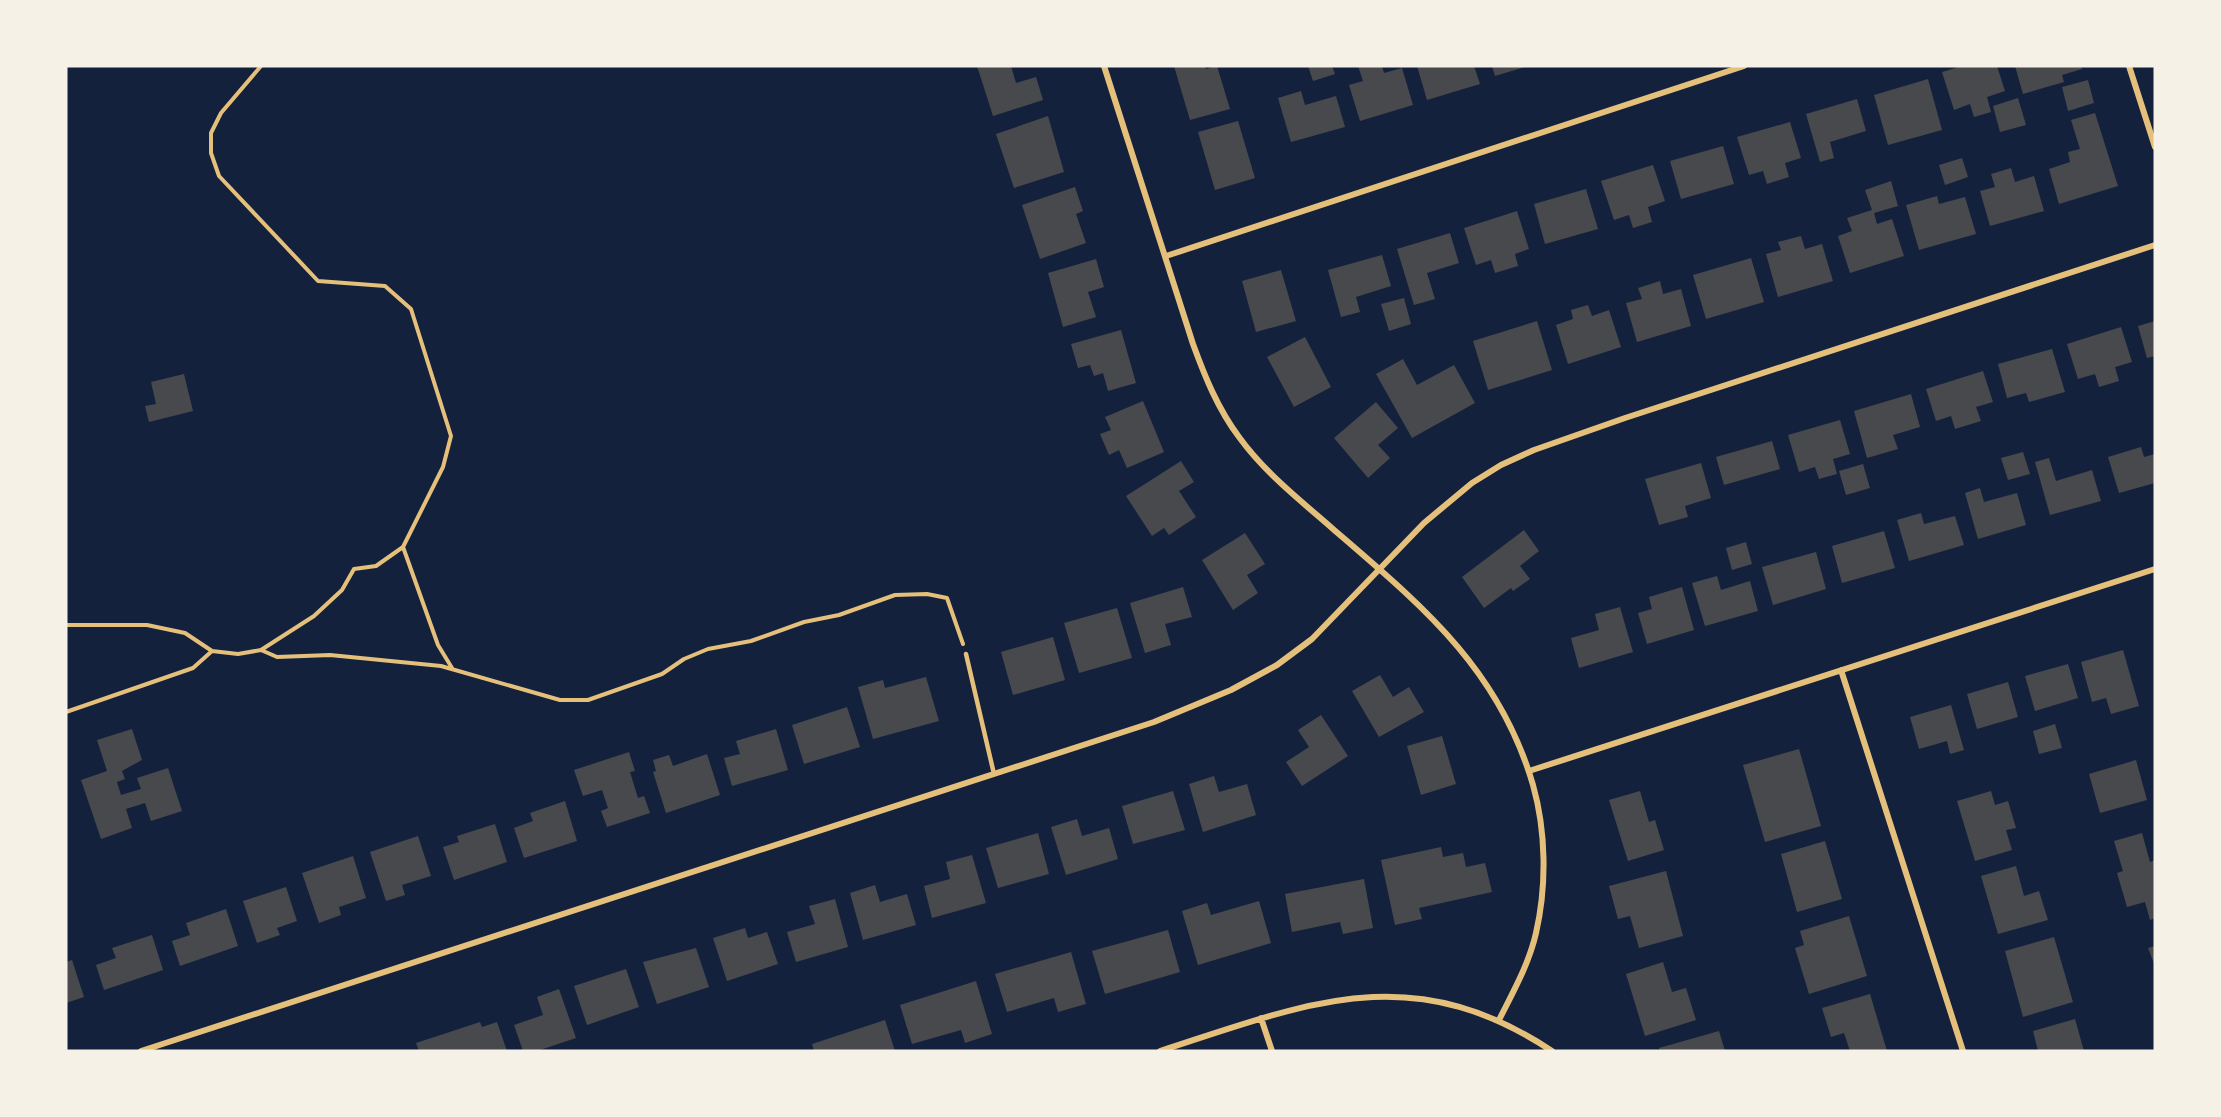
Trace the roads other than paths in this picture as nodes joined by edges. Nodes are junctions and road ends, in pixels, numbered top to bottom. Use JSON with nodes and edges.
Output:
{"nodes":[{"id":1,"x":1104,"y":66,"type":"edge"},
{"id":2,"x":1744,"y":66,"type":"edge"},
{"id":3,"x":2129,"y":66,"type":"edge"},
{"id":4,"x":2155,"y":147,"type":"edge"},
{"id":5,"x":2155,"y":245,"type":"edge"},
{"id":6,"x":1166,"y":256,"type":"junction"},
{"id":7,"x":2155,"y":568,"type":"edge"},
{"id":8,"x":1379,"y":569,"type":"junction"},
{"id":9,"x":966,"y":654,"type":"road end"},
{"id":10,"x":1841,"y":670,"type":"junction"},
{"id":11,"x":1529,"y":771,"type":"junction"},
{"id":12,"x":994,"y":774,"type":"junction"},
{"id":13,"x":1261,"y":1018,"type":"junction"},
{"id":14,"x":1499,"y":1020,"type":"junction"},
{"id":15,"x":141,"y":1051,"type":"edge"},
{"id":16,"x":1160,"y":1051,"type":"edge"},
{"id":17,"x":1272,"y":1051,"type":"edge"},
{"id":18,"x":1552,"y":1051,"type":"edge"},
{"id":19,"x":1963,"y":1051,"type":"edge"}],
"edges":[{"from":1,"to":6,"type":"street"},
{"from":2,"to":6,"type":"street"},
{"from":3,"to":4,"type":"street"},
{"from":5,"to":8,"type":"street"},
{"from":6,"to":8,"type":"street"},
{"from":7,"to":10,"type":"street"},
{"from":8,"to":11,"type":"street"},
{"from":8,"to":12,"type":"street"},
{"from":9,"to":12,"type":"lane"},
{"from":10,"to":11,"type":"street"},
{"from":10,"to":19,"type":"street"},
{"from":11,"to":14,"type":"street"},
{"from":12,"to":15,"type":"street"},
{"from":13,"to":14,"type":"street"},
{"from":13,"to":16,"type":"street"},
{"from":13,"to":17,"type":"street"},
{"from":14,"to":18,"type":"street"}]}
